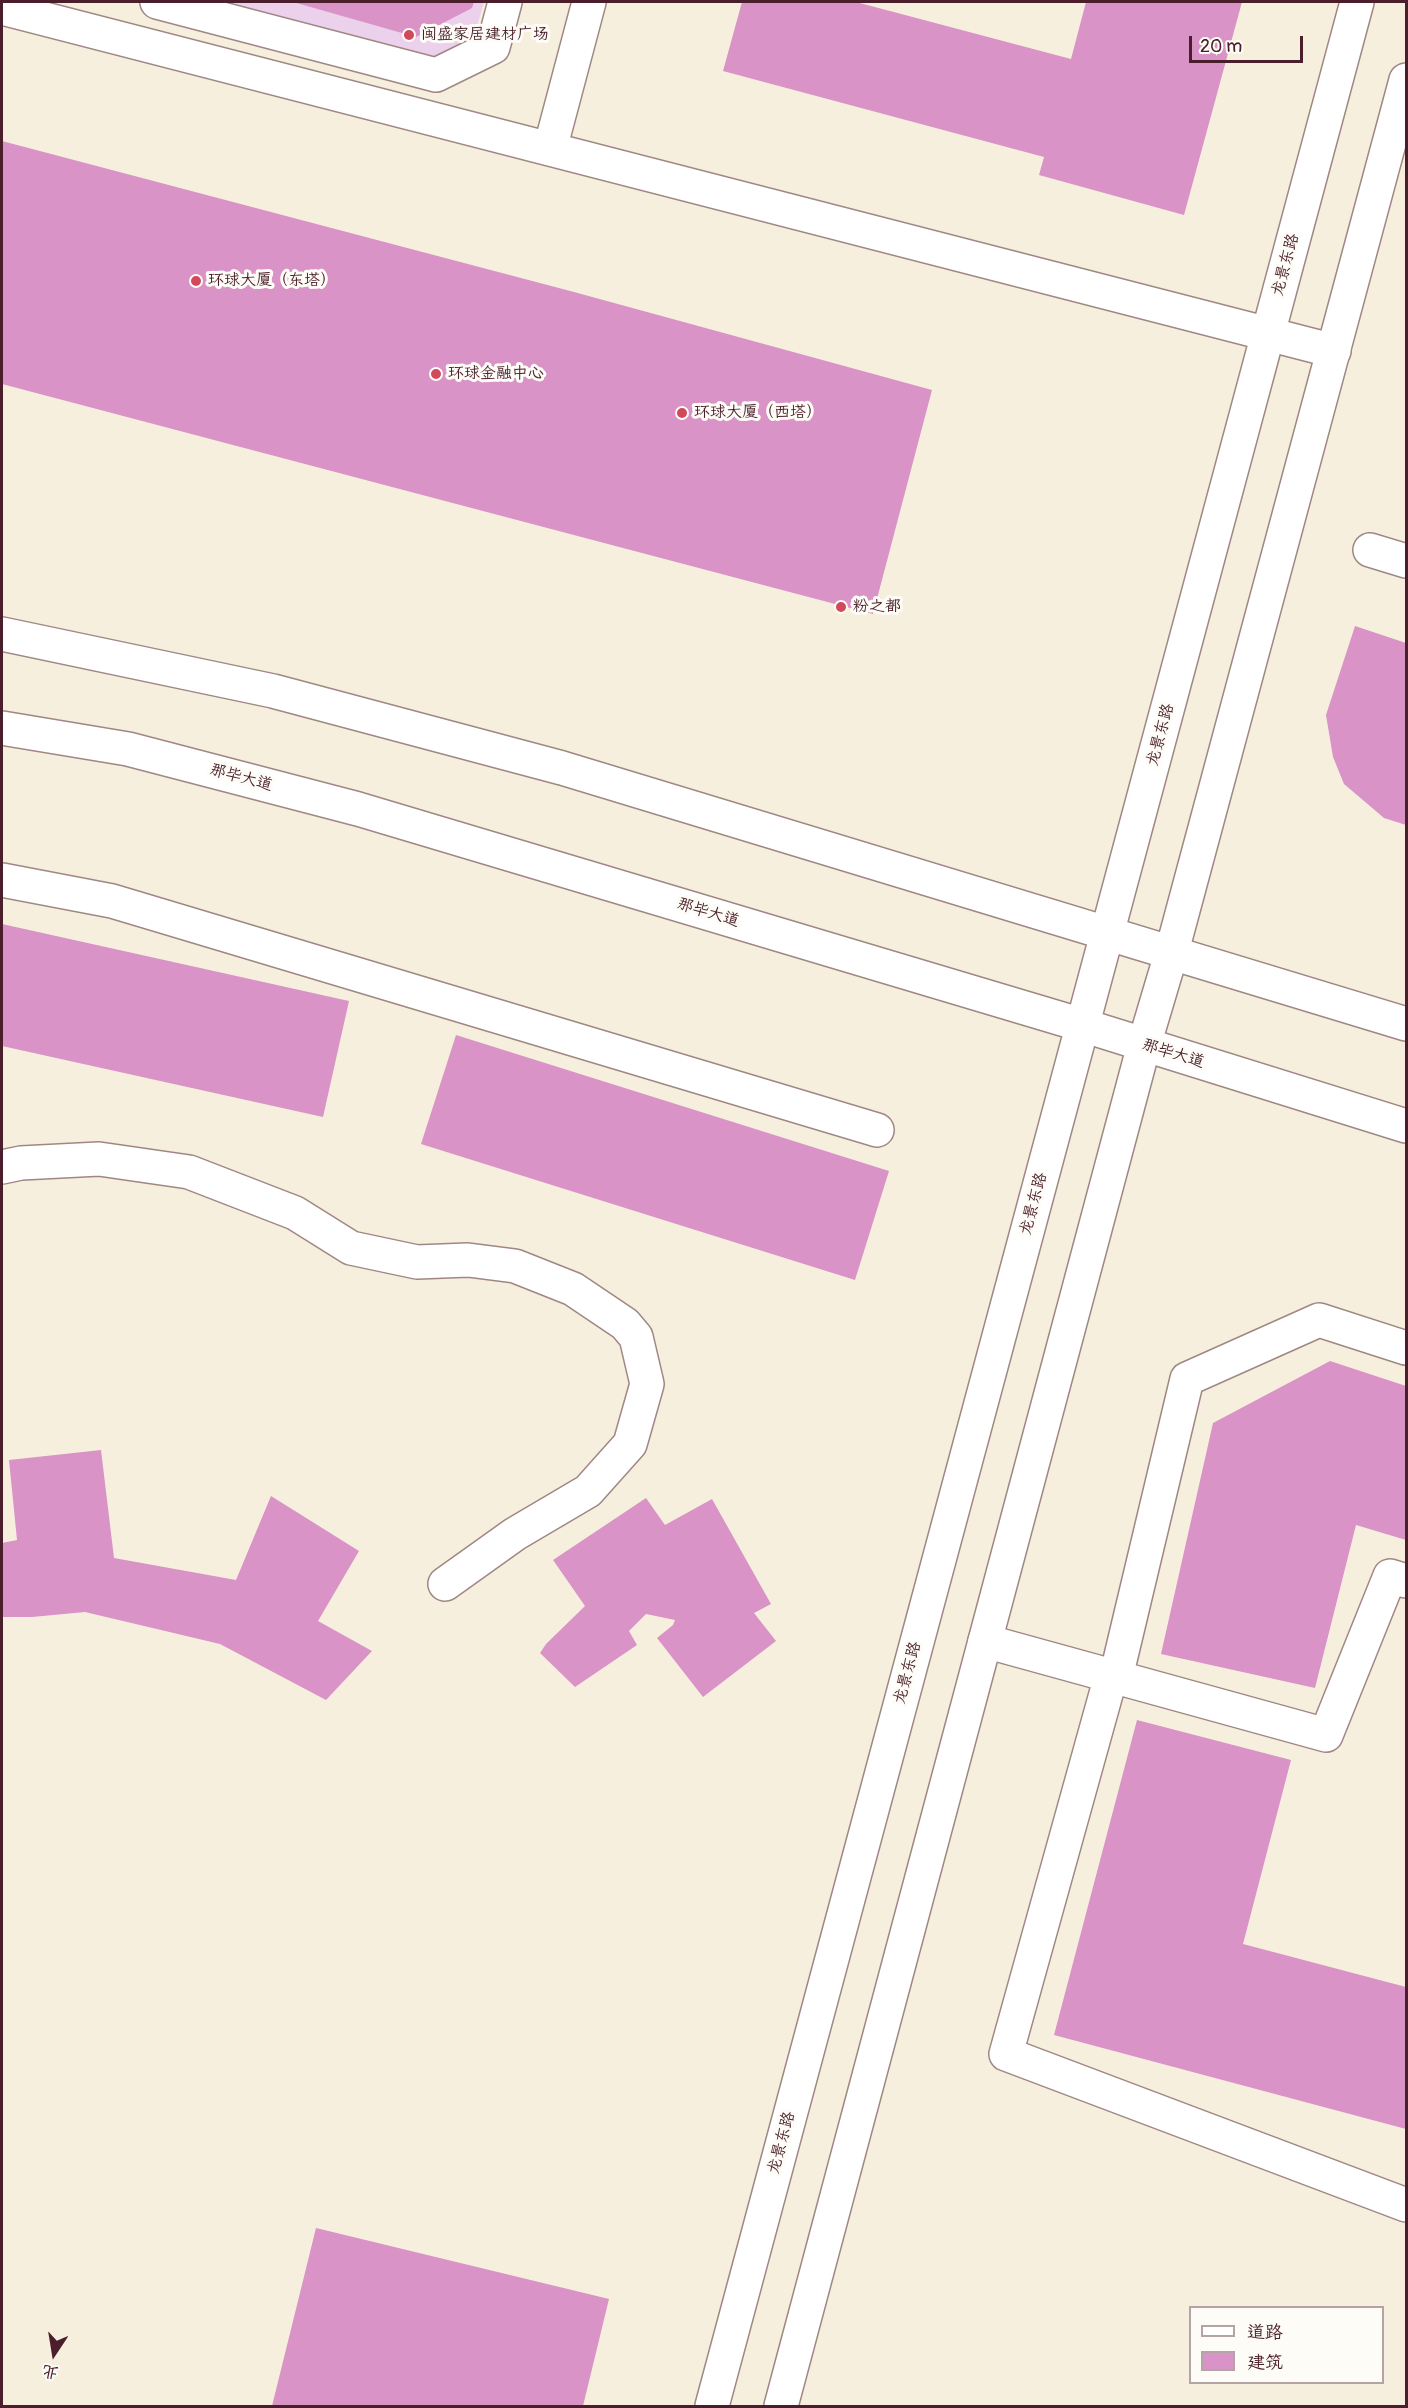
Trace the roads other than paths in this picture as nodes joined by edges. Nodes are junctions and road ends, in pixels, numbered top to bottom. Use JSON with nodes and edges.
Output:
{"nodes":[{"id":1,"x":157,"y":2,"type":"edge"},
{"id":2,"x":505,"y":2,"type":"edge"},
{"id":3,"x":589,"y":2,"type":"edge"},
{"id":4,"x":1357,"y":2,"type":"edge"},
{"id":5,"x":2,"y":8,"type":"edge"},
{"id":6,"x":206,"y":8,"type":"edge"},
{"id":7,"x":192,"y":57,"type":"junction"},
{"id":8,"x":1407,"y":80,"type":"edge"},
{"id":9,"x":550,"y":149,"type":"junction"},
{"id":10,"x":1268,"y":333,"type":"junction"},
{"id":11,"x":1334,"y":351,"type":"junction"},
{"id":12,"x":1370,"y":550,"type":"dead end"},
{"id":13,"x":1407,"y":561,"type":"edge"},
{"id":14,"x":2,"y":634,"type":"edge"},
{"id":15,"x":2,"y":728,"type":"edge"},
{"id":16,"x":2,"y":879,"type":"edge"},
{"id":17,"x":1107,"y":934,"type":"junction"},
{"id":18,"x":1172,"y":951,"type":"junction"},
{"id":19,"x":1407,"y":1024,"type":"edge"},
{"id":20,"x":1082,"y":1025,"type":"junction"},
{"id":21,"x":1144,"y":1045,"type":"junction"},
{"id":22,"x":1407,"y":1126,"type":"edge"},
{"id":23,"x":877,"y":1130,"type":"dead end"},
{"id":24,"x":2,"y":1167,"type":"edge"},
{"id":25,"x":1407,"y":1348,"type":"edge"},
{"id":26,"x":1407,"y":1581,"type":"edge"},
{"id":27,"x":445,"y":1584,"type":"dead end"},
{"id":28,"x":985,"y":1641,"type":"junction"},
{"id":29,"x":1113,"y":1676,"type":"junction"},
{"id":30,"x":1407,"y":2205,"type":"edge"},
{"id":31,"x":712,"y":2406,"type":"edge"},
{"id":32,"x":781,"y":2406,"type":"edge"}],
"edges":[{"from":1,"to":6,"type":"main road"},
{"from":2,"to":6,"type":"main road"},
{"from":3,"to":9,"type":"main road"},
{"from":4,"to":10,"type":"main road","name":"龙景东路"},
{"from":5,"to":7,"type":"main road"},
{"from":6,"to":7,"type":"main road"},
{"from":7,"to":9,"type":"main road"},
{"from":8,"to":11,"type":"main road"},
{"from":9,"to":10,"type":"main road"},
{"from":10,"to":11,"type":"main road"},
{"from":10,"to":17,"type":"main road","name":"龙景东路"},
{"from":11,"to":18,"type":"main road"},
{"from":12,"to":13,"type":"main road"},
{"from":14,"to":17,"type":"main road"},
{"from":15,"to":20,"type":"main road","name":"那毕大道"},
{"from":16,"to":23,"type":"main road"},
{"from":17,"to":18,"type":"main road"},
{"from":17,"to":20,"type":"main road","name":"龙景东路"},
{"from":18,"to":19,"type":"main road"},
{"from":18,"to":21,"type":"main road"},
{"from":20,"to":21,"type":"main road","name":"那毕大道"},
{"from":20,"to":31,"type":"main road","name":"龙景东路"},
{"from":21,"to":22,"type":"main road","name":"那毕大道"},
{"from":21,"to":28,"type":"main road"},
{"from":24,"to":27,"type":"main road"},
{"from":25,"to":29,"type":"main road"},
{"from":26,"to":29,"type":"main road"},
{"from":28,"to":29,"type":"main road"},
{"from":28,"to":32,"type":"main road"},
{"from":29,"to":30,"type":"main road"}]}
